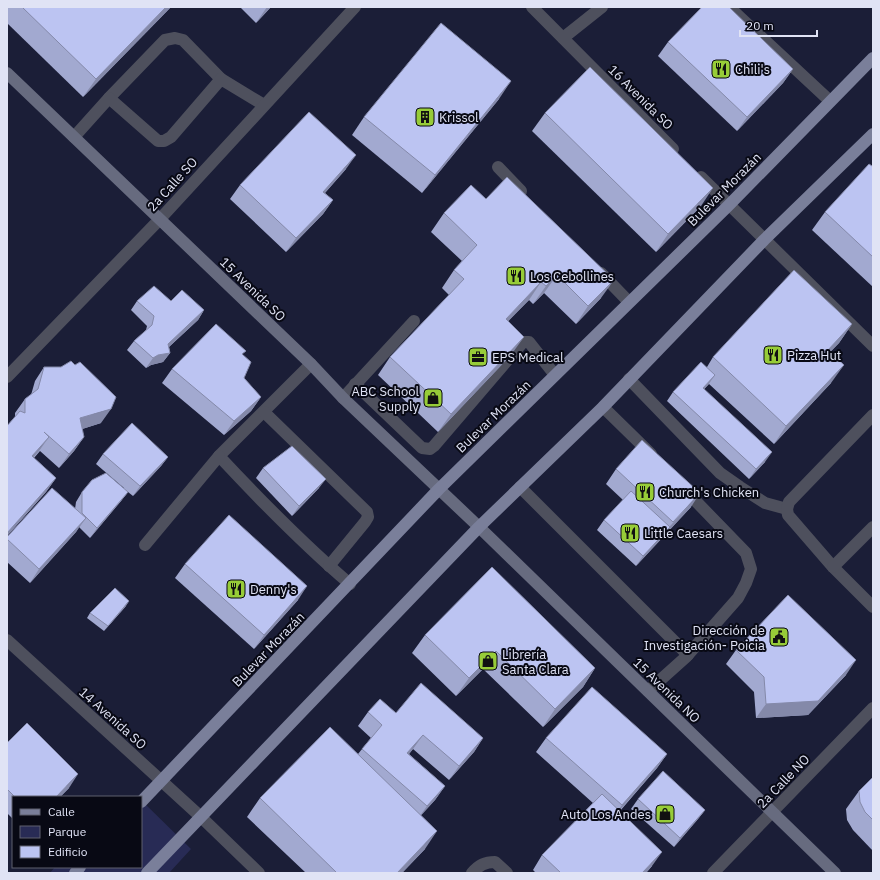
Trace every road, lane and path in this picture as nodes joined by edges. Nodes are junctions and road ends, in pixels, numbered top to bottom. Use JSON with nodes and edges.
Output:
{"nodes":[{"id":1,"x":355,"y":7,"type":"edge"},
{"id":2,"x":532,"y":7,"type":"edge"},
{"id":3,"x":602,"y":7,"type":"edge"},
{"id":4,"x":729,"y":7,"type":"edge"},
{"id":5,"x":563,"y":38,"type":"junction"},
{"id":6,"x":873,"y":58,"type":"edge"},
{"id":7,"x":7,"y":73,"type":"edge"},
{"id":8,"x":221,"y":79,"type":"junction"},
{"id":9,"x":109,"y":98,"type":"junction"},
{"id":10,"x":830,"y":101,"type":"junction"},
{"id":11,"x":264,"y":105,"type":"junction"},
{"id":12,"x":873,"y":134,"type":"edge"},
{"id":13,"x":74,"y":137,"type":"junction"},
{"id":14,"x":679,"y":155,"type":"edge"},
{"id":15,"x":498,"y":167,"type":"dead end"},
{"id":16,"x":696,"y":172,"type":"edge"},
{"id":17,"x":530,"y":200,"type":"edge"},
{"id":18,"x":729,"y":205,"type":"junction"},
{"id":19,"x":160,"y":219,"type":"junction"},
{"id":20,"x":764,"y":240,"type":"junction"},
{"id":21,"x":591,"y":262,"type":"edge"},
{"id":22,"x":629,"y":302,"type":"junction"},
{"id":23,"x":414,"y":321,"type":"dead end"},
{"id":24,"x":873,"y":346,"type":"edge"},
{"id":25,"x":311,"y":364,"type":"junction"},
{"id":26,"x":555,"y":375,"type":"junction"},
{"id":27,"x":7,"y":377,"type":"edge"},
{"id":28,"x":629,"y":380,"type":"junction"},
{"id":29,"x":355,"y":384,"type":"junction"},
{"id":30,"x":343,"y":398,"type":"junction"},
{"id":31,"x":603,"y":407,"type":"junction"},
{"id":32,"x":264,"y":412,"type":"junction"},
{"id":33,"x":871,"y":423,"type":"edge"},
{"id":34,"x":219,"y":456,"type":"junction"},
{"id":35,"x":661,"y":465,"type":"edge"},
{"id":36,"x":677,"y":481,"type":"edge"},
{"id":37,"x":520,"y":487,"type":"junction"},
{"id":38,"x":438,"y":489,"type":"junction"},
{"id":39,"x":787,"y":509,"type":"junction"},
{"id":40,"x":479,"y":527,"type":"junction"},
{"id":41,"x":873,"y":527,"type":"edge"},
{"id":42,"x":145,"y":545,"type":"dead end"},
{"id":43,"x":329,"y":566,"type":"junction"},
{"id":44,"x":833,"y":568,"type":"junction"},
{"id":45,"x":350,"y":584,"type":"junction"},
{"id":46,"x":873,"y":607,"type":"edge"},
{"id":47,"x":7,"y":640,"type":"edge"},
{"id":48,"x":688,"y":655,"type":"junction"},
{"id":49,"x":648,"y":691,"type":"junction"},
{"id":50,"x":873,"y":708,"type":"edge"},
{"id":51,"x":161,"y":781,"type":"junction"},
{"id":52,"x":142,"y":801,"type":"edge"},
{"id":53,"x":772,"y":812,"type":"junction"},
{"id":54,"x":201,"y":817,"type":"junction"},
{"id":55,"x":147,"y":873,"type":"edge"},
{"id":56,"x":259,"y":873,"type":"edge"},
{"id":57,"x":472,"y":873,"type":"edge"},
{"id":58,"x":506,"y":873,"type":"edge"},
{"id":59,"x":713,"y":873,"type":"edge"},
{"id":60,"x":836,"y":873,"type":"edge"}],
"edges":[{"from":1,"to":11,"type":"street","name":"2a Calle SO"},
{"from":2,"to":5,"type":"street","name":"16 Avenida SO"},
{"from":3,"to":5,"type":"street"},
{"from":4,"to":10,"type":"street"},
{"from":5,"to":14,"type":"street","name":"16 Avenida SO"},
{"from":6,"to":10,"type":"main road","name":"Bulevar Morazán"},
{"from":7,"to":13,"type":"street","name":"15 Avenida SO"},
{"from":8,"to":9,"type":"street"},
{"from":8,"to":9,"type":"street"},
{"from":8,"to":11,"type":"street"},
{"from":9,"to":13,"type":"street"},
{"from":10,"to":18,"type":"main road","name":"Bulevar Morazán"},
{"from":11,"to":19,"type":"street","name":"2a Calle SO"},
{"from":12,"to":20,"type":"main road"},
{"from":13,"to":19,"type":"street","name":"15 Avenida SO"},
{"from":15,"to":17,"type":"street"},
{"from":16,"to":18,"type":"street"},
{"from":18,"to":20,"type":"street"},
{"from":18,"to":22,"type":"main road","name":"Bulevar Morazán"},
{"from":19,"to":25,"type":"street","name":"15 Avenida SO"},
{"from":19,"to":27,"type":"street","name":"2a Calle SO"},
{"from":20,"to":24,"type":"street"},
{"from":20,"to":28,"type":"main road"},
{"from":21,"to":22,"type":"street"},
{"from":22,"to":26,"type":"main road","name":"Bulevar Morazán"},
{"from":23,"to":29,"type":"street"},
{"from":25,"to":30,"type":"street","name":"15 Avenida SO"},
{"from":25,"to":32,"type":"street"},
{"from":26,"to":29,"type":"street"},
{"from":26,"to":38,"type":"main road","name":"Bulevar Morazán"},
{"from":28,"to":31,"type":"main road"},
{"from":28,"to":39,"type":"street"},
{"from":29,"to":30,"type":"street"},
{"from":30,"to":38,"type":"street","name":"15 Avenida SO"},
{"from":31,"to":35,"type":"street"},
{"from":31,"to":37,"type":"main road"},
{"from":32,"to":34,"type":"street"},
{"from":32,"to":43,"type":"street"},
{"from":33,"to":39,"type":"street"},
{"from":34,"to":42,"type":"street"},
{"from":34,"to":43,"type":"street"},
{"from":36,"to":48,"type":"street"},
{"from":37,"to":40,"type":"main road"},
{"from":37,"to":48,"type":"street"},
{"from":38,"to":40,"type":"street","name":"15 Avenida SO"},
{"from":38,"to":45,"type":"main road","name":"Bulevar Morazán"},
{"from":39,"to":44,"type":"street"},
{"from":40,"to":49,"type":"street","name":"15 Avenida NO"},
{"from":40,"to":54,"type":"main road"},
{"from":41,"to":44,"type":"street"},
{"from":43,"to":45,"type":"street"},
{"from":44,"to":46,"type":"street"},
{"from":45,"to":51,"type":"main road","name":"Bulevar Morazán"},
{"from":47,"to":51,"type":"street","name":"14 Avenida SO"},
{"from":48,"to":49,"type":"street"},
{"from":49,"to":53,"type":"street","name":"15 Avenida NO"},
{"from":50,"to":53,"type":"street","name":"2a Calle NO"},
{"from":51,"to":52,"type":"main road","name":"Bulevar Morazán"},
{"from":51,"to":54,"type":"street","name":"14 Avenida SO"},
{"from":53,"to":59,"type":"street","name":"2a Calle NO"},
{"from":53,"to":60,"type":"street","name":"15 Avenida NO"},
{"from":54,"to":55,"type":"main road"},
{"from":54,"to":56,"type":"street","name":"14 Avenida SO"},
{"from":57,"to":58,"type":"street"}]}
